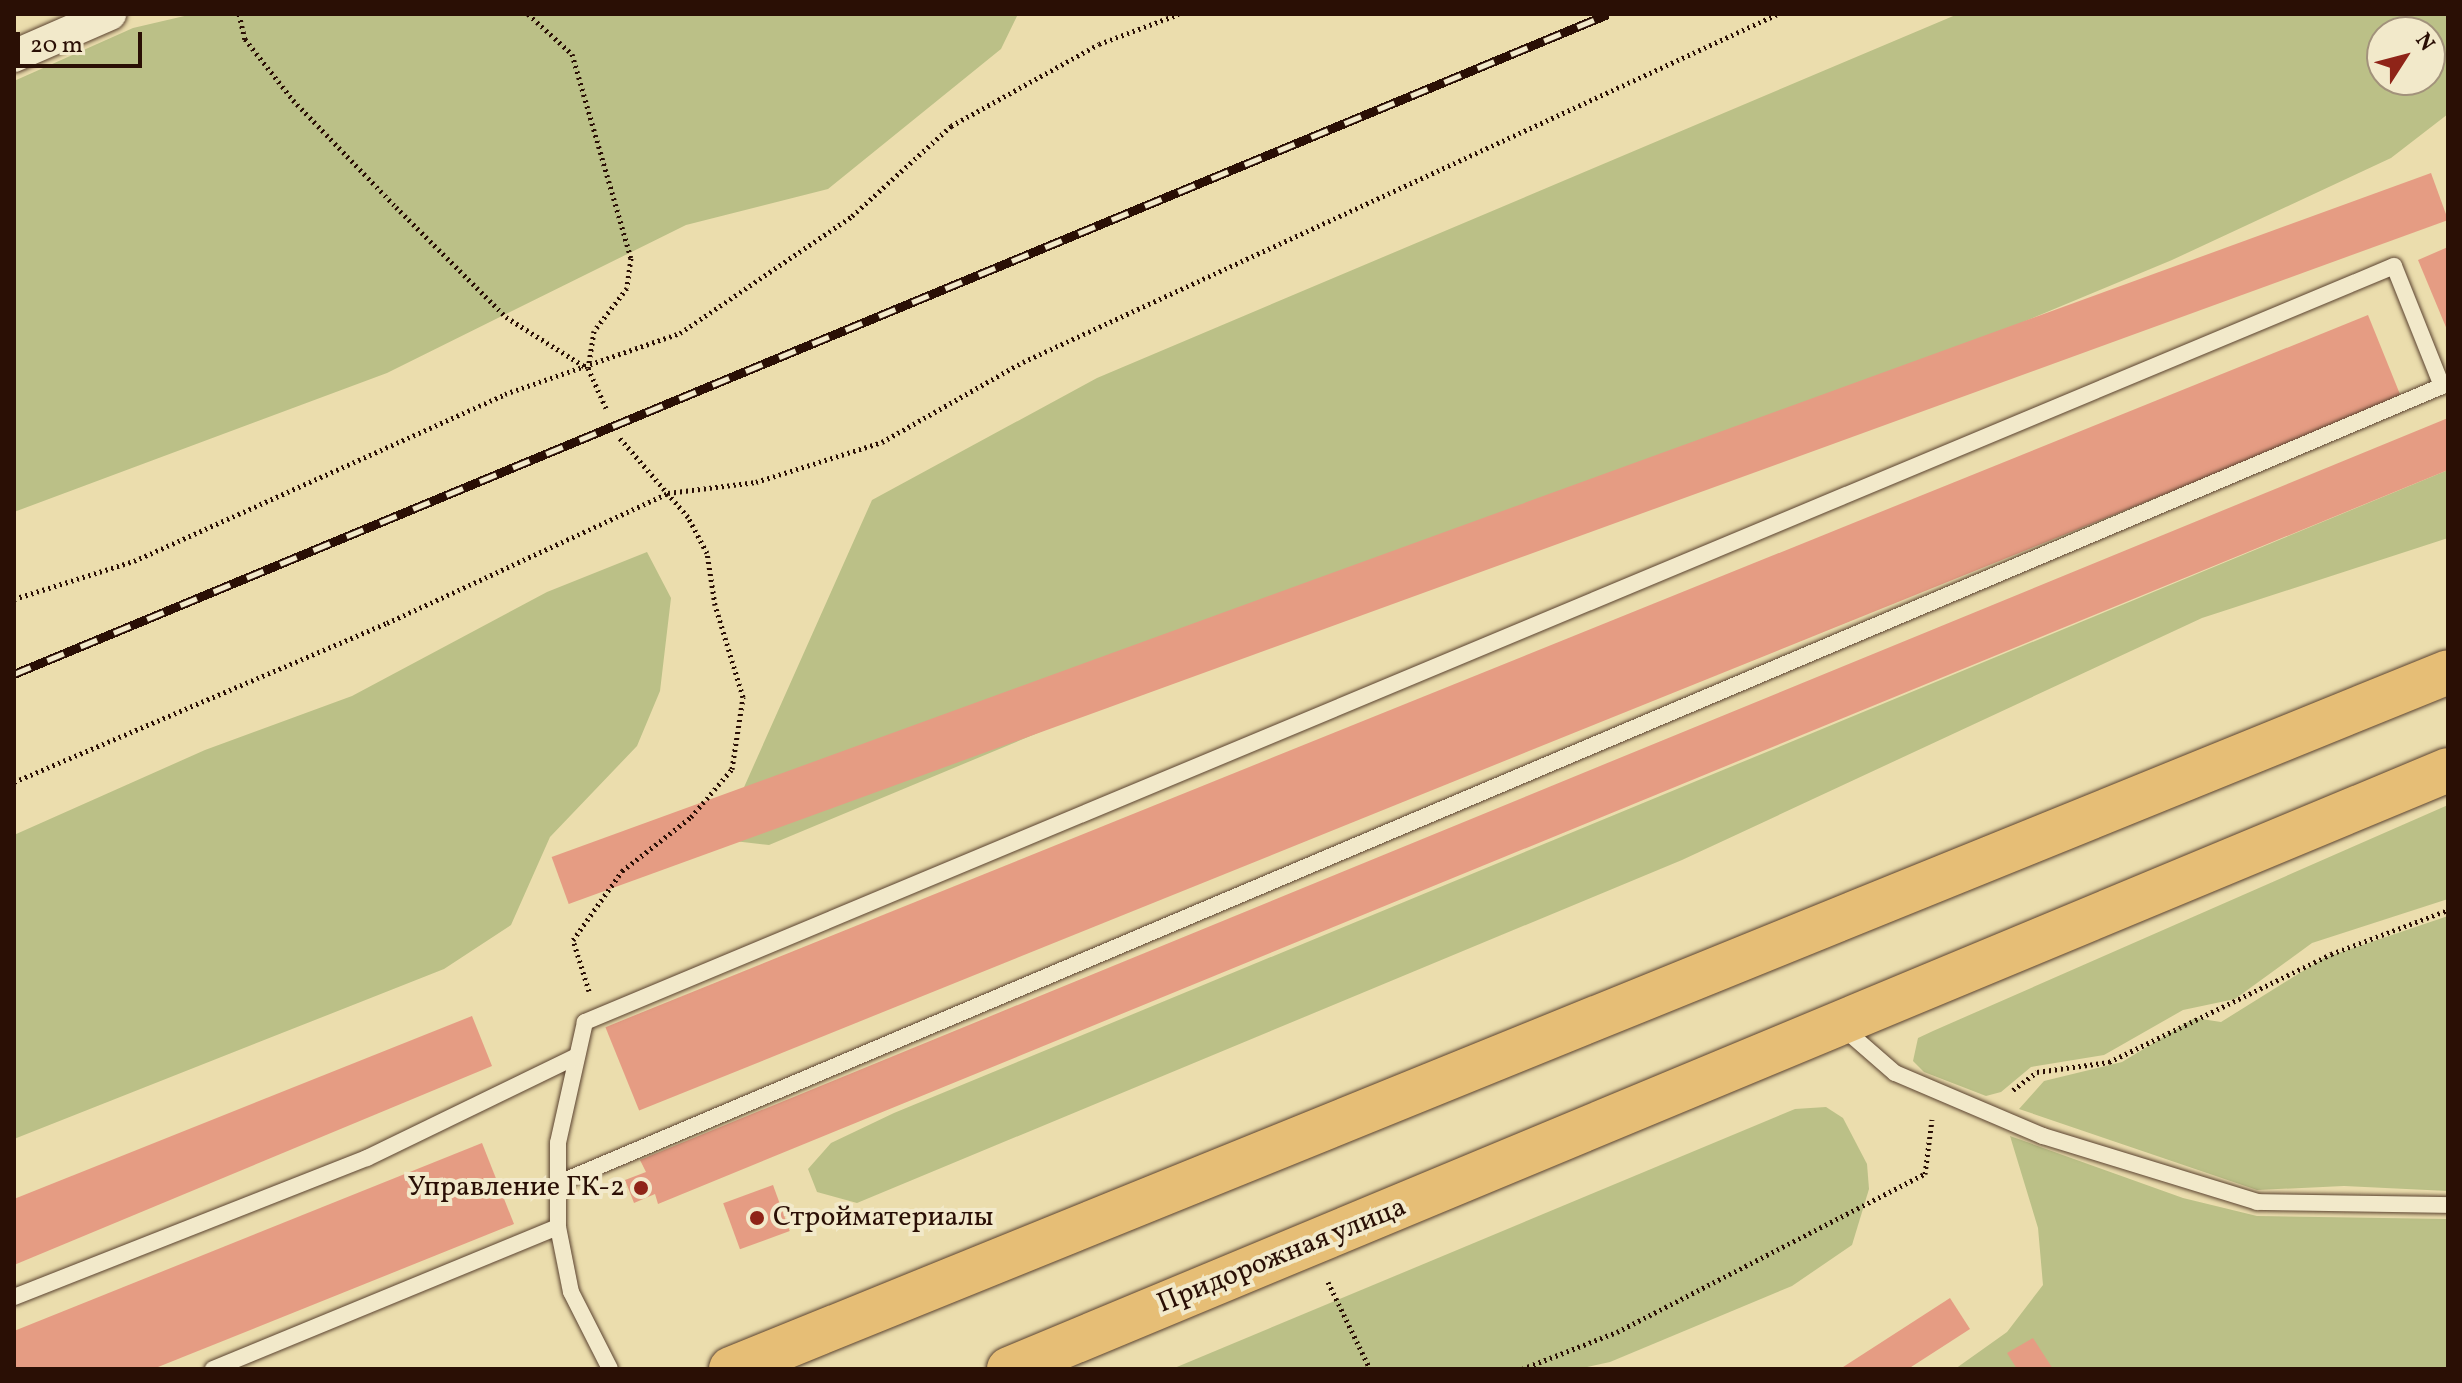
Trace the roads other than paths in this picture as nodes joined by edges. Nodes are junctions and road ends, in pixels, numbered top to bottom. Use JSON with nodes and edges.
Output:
{"nodes":[{"id":1,"x":110,"y":14,"type":"edge"},
{"id":2,"x":14,"y":56,"type":"edge"},
{"id":3,"x":2448,"y":672,"type":"edge"},
{"id":4,"x":2448,"y":770,"type":"edge"},
{"id":5,"x":1838,"y":1023,"type":"junction"},
{"id":6,"x":577,"y":1056,"type":"junction"},
{"id":7,"x":559,"y":1183,"type":"junction"},
{"id":8,"x":2448,"y":1205,"type":"edge"},
{"id":9,"x":558,"y":1227,"type":"junction"},
{"id":10,"x":14,"y":1297,"type":"edge"},
{"id":11,"x":213,"y":1369,"type":"edge"},
{"id":12,"x":610,"y":1369,"type":"edge"},
{"id":13,"x":731,"y":1369,"type":"edge"},
{"id":14,"x":1009,"y":1369,"type":"edge"}],
"edges":[{"from":1,"to":2,"type":"street"},
{"from":3,"to":13,"type":"main road"},
{"from":4,"to":5,"type":"main road","name":"Придорожная улица"},
{"from":5,"to":8,"type":"lane"},
{"from":5,"to":14,"type":"main road","name":"Придорожная улица"},
{"from":6,"to":7,"type":"lane"},
{"from":6,"to":7,"type":"lane"},
{"from":6,"to":10,"type":"lane"},
{"from":7,"to":9,"type":"lane"},
{"from":9,"to":11,"type":"lane"},
{"from":9,"to":12,"type":"lane"}]}
